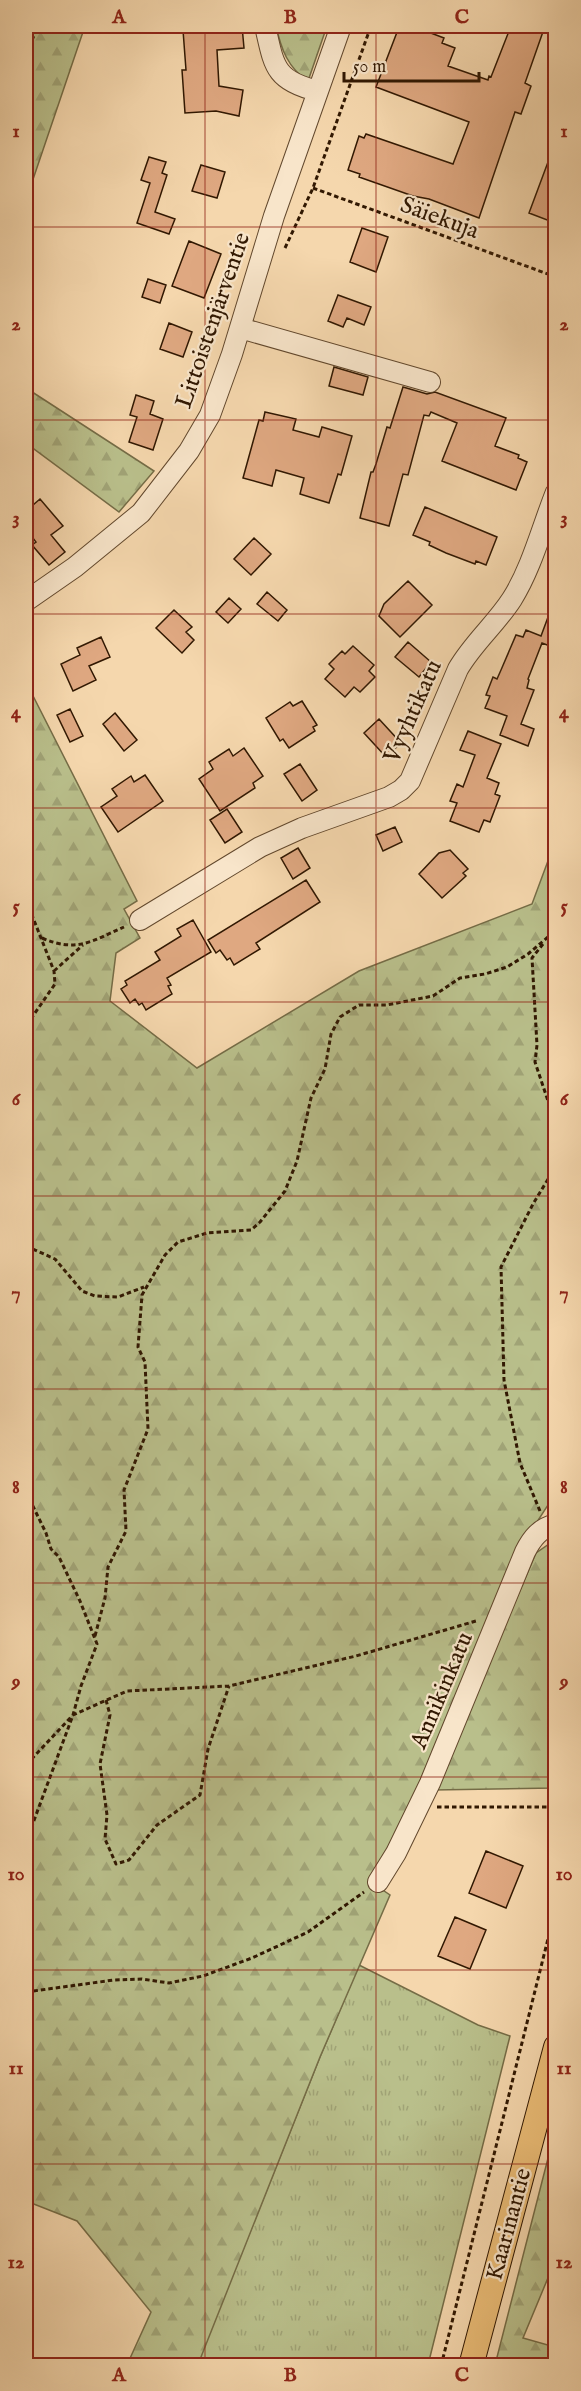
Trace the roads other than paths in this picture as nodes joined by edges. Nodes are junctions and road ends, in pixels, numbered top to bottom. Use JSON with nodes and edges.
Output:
{"nodes":[{"id":1,"x":265,"y":26,"type":"edge"},
{"id":2,"x":341,"y":26,"type":"edge"},
{"id":3,"x":318,"y":91,"type":"junction"},
{"id":4,"x":240,"y":328,"type":"junction"},
{"id":5,"x":430,"y":382,"type":"dead end"},
{"id":6,"x":555,"y":492,"type":"edge"},
{"id":7,"x":26,"y":601,"type":"edge"},
{"id":8,"x":140,"y":920,"type":"road end"},
{"id":9,"x":551,"y":1526,"type":"edge"},
{"id":10,"x":378,"y":1882,"type":"road end"},
{"id":11,"x":555,"y":2047,"type":"edge"},
{"id":12,"x":471,"y":2366,"type":"edge"}],
"edges":[{"from":1,"to":3,"type":"street"},
{"from":2,"to":3,"type":"street","name":"Littoistenjärventie"},
{"from":3,"to":4,"type":"street","name":"Littoistenjärventie"},
{"from":4,"to":5,"type":"street"},
{"from":4,"to":7,"type":"street","name":"Littoistenjärventie"},
{"from":6,"to":8,"type":"street","name":"Vyyhtikatu"},
{"from":9,"to":10,"type":"street","name":"Annikinkatu"},
{"from":11,"to":12,"type":"main road","name":"Kaarinantie"}]}
